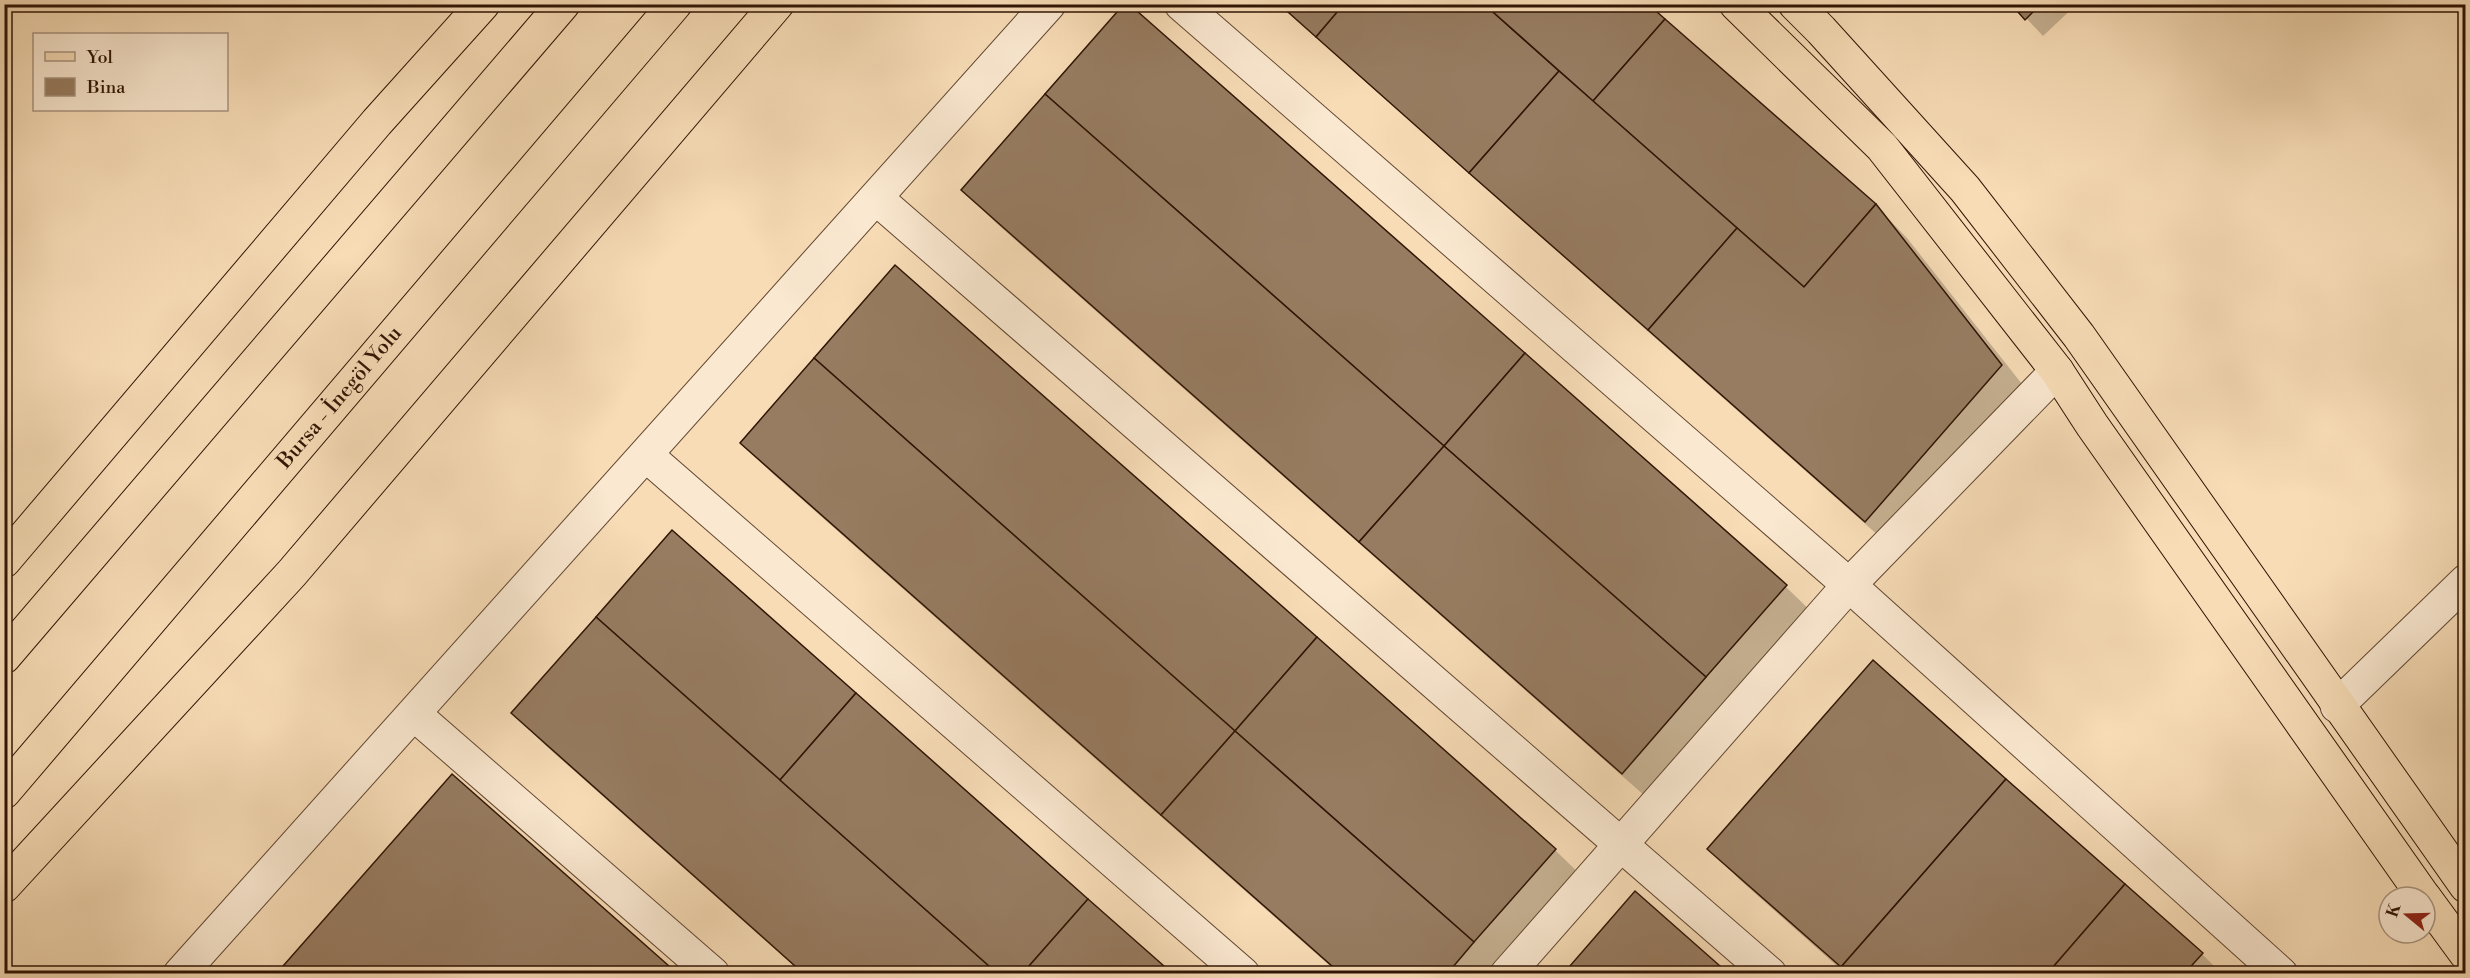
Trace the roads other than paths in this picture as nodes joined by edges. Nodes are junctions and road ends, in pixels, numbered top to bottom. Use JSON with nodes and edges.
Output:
{"nodes":[{"id":1,"x":483,"y":4,"type":"edge"},
{"id":2,"x":563,"y":4,"type":"edge"},
{"id":3,"x":675,"y":4,"type":"edge"},
{"id":4,"x":777,"y":4,"type":"edge"},
{"id":5,"x":1049,"y":4,"type":"edge"},
{"id":6,"x":1181,"y":4,"type":"edge"},
{"id":7,"x":1736,"y":4,"type":"edge"},
{"id":8,"x":1795,"y":4,"type":"edge"},
{"id":9,"x":876,"y":198,"type":"junction"},
{"id":10,"x":2057,"y":371,"type":"junction"},
{"id":11,"x":646,"y":455,"type":"junction"},
{"id":12,"x":4,"y":561,"type":"edge"},
{"id":13,"x":2466,"y":581,"type":"edge"},
{"id":14,"x":1850,"y":585,"type":"junction"},
{"id":15,"x":4,"y":657,"type":"edge"},
{"id":16,"x":2337,"y":706,"type":"junction"},
{"id":17,"x":414,"y":714,"type":"junction"},
{"id":18,"x":4,"y":792,"type":"edge"},
{"id":19,"x":1621,"y":844,"type":"junction"},
{"id":20,"x":2417,"y":885,"type":"edge"},
{"id":21,"x":4,"y":886,"type":"edge"},
{"id":22,"x":2466,"y":886,"type":"edge"},
{"id":23,"x":2437,"y":914,"type":"edge"},
{"id":24,"x":2466,"y":954,"type":"edge"},
{"id":25,"x":180,"y":974,"type":"edge"},
{"id":26,"x":713,"y":974,"type":"edge"},
{"id":27,"x":1243,"y":974,"type":"edge"},
{"id":28,"x":1507,"y":974,"type":"edge"},
{"id":29,"x":1770,"y":974,"type":"edge"},
{"id":30,"x":2281,"y":974,"type":"edge"}],
"edges":[{"from":1,"to":12,"type":"main road"},
{"from":2,"to":15,"type":"main road"},
{"from":3,"to":18,"type":"main road","name":"Bursa - İnegöl Yolu"},
{"from":4,"to":21,"type":"main road"},
{"from":5,"to":9,"type":"street"},
{"from":6,"to":14,"type":"street"},
{"from":7,"to":10,"type":"main road"},
{"from":8,"to":16,"type":"main road"},
{"from":9,"to":11,"type":"street"},
{"from":9,"to":19,"type":"street"},
{"from":10,"to":14,"type":"street"},
{"from":10,"to":20,"type":"main road"},
{"from":11,"to":17,"type":"street"},
{"from":11,"to":27,"type":"street"},
{"from":13,"to":16,"type":"street"},
{"from":14,"to":19,"type":"street"},
{"from":14,"to":30,"type":"street"},
{"from":16,"to":22,"type":"main road"},
{"from":17,"to":25,"type":"street"},
{"from":17,"to":26,"type":"street"},
{"from":19,"to":28,"type":"street"},
{"from":19,"to":29,"type":"street"},
{"from":23,"to":24,"type":"main road"}]}
